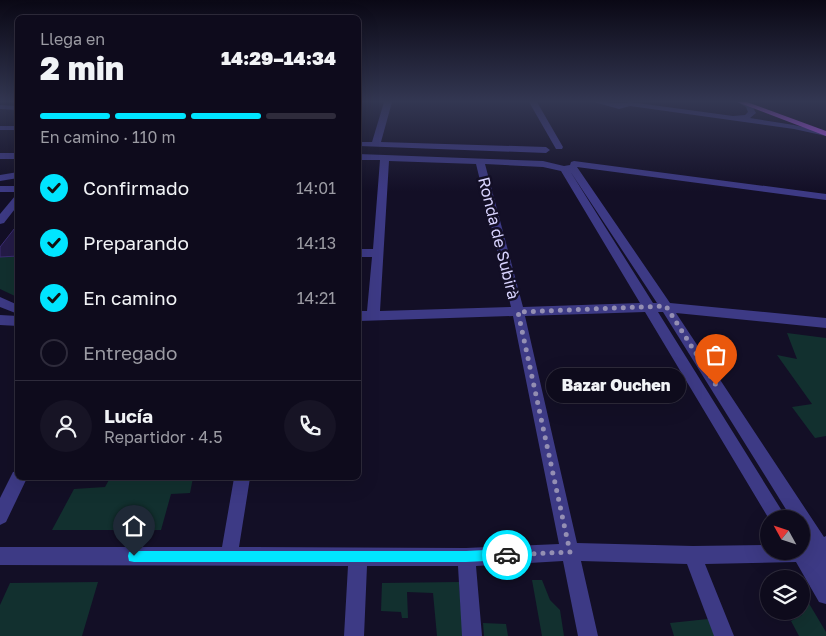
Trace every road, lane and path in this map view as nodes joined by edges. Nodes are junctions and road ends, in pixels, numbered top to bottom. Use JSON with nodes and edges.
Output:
{"nodes":[{"id":1,"x":380,"y":132,"type":"edge"},
{"id":2,"x":540,"y":132,"type":"edge"},
{"id":3,"x":550,"y":132,"type":"edge"},
{"id":4,"x":361,"y":144,"type":"edge"},
{"id":5,"x":376,"y":144,"type":"junction"},
{"id":6,"x":548,"y":149,"type":"junction"},
{"id":7,"x":0,"y":156,"type":"edge"},
{"id":8,"x":15,"y":156,"type":"edge"},
{"id":9,"x":361,"y":157,"type":"edge"},
{"id":10,"x":385,"y":158,"type":"junction"},
{"id":11,"x":566,"y":160,"type":"junction"},
{"id":12,"x":480,"y":162,"type":"junction"},
{"id":13,"x":15,"y":176,"type":"edge"},
{"id":14,"x":0,"y":178,"type":"edge"},
{"id":15,"x":0,"y":188,"type":"edge"},
{"id":16,"x":15,"y":189,"type":"edge"},
{"id":17,"x":826,"y":197,"type":"edge"},
{"id":18,"x":15,"y":202,"type":"edge"},
{"id":19,"x":0,"y":221,"type":"edge"},
{"id":20,"x":361,"y":253,"type":"edge"},
{"id":21,"x":377,"y":253,"type":"junction"},
{"id":22,"x":0,"y":302,"type":"edge"},
{"id":23,"x":666,"y":306,"type":"junction"},
{"id":24,"x":649,"y":308,"type":"junction"},
{"id":25,"x":15,"y":309,"type":"edge"},
{"id":26,"x":518,"y":312,"type":"junction"},
{"id":27,"x":361,"y":316,"type":"edge"},
{"id":28,"x":373,"y":316,"type":"junction"},
{"id":29,"x":0,"y":320,"type":"edge"},
{"id":30,"x":15,"y":321,"type":"edge"},
{"id":31,"x":826,"y":323,"type":"edge"},
{"id":32,"x":19,"y":480,"type":"edge"},
{"id":33,"x":242,"y":480,"type":"edge"},
{"id":34,"x":773,"y":510,"type":"edge"},
{"id":35,"x":0,"y":516,"type":"edge"},
{"id":36,"x":824,"y":550,"type":"edge"},
{"id":37,"x":810,"y":551,"type":"edge"},
{"id":38,"x":570,"y":552,"type":"junction"},
{"id":39,"x":760,"y":553,"type":"edge"},
{"id":40,"x":693,"y":555,"type":"junction"},
{"id":41,"x":0,"y":556,"type":"edge"},
{"id":42,"x":229,"y":557,"type":"junction"},
{"id":43,"x":358,"y":557,"type":"junction"},
{"id":44,"x":466,"y":557,"type":"junction"},
{"id":45,"x":810,"y":559,"type":"edge"},
{"id":46,"x":805,"y":560,"type":"edge"},
{"id":47,"x":826,"y":574,"type":"edge"},
{"id":48,"x":826,"y":595,"type":"edge"},
{"id":49,"x":354,"y":636,"type":"edge"},
{"id":50,"x":472,"y":636,"type":"edge"},
{"id":51,"x":588,"y":636,"type":"edge"},
{"id":52,"x":724,"y":636,"type":"edge"}],
"edges":[{"from":1,"to":5,"type":"street"},
{"from":2,"to":6,"type":"street"},
{"from":3,"to":11,"type":"street"},
{"from":4,"to":5,"type":"street"},
{"from":5,"to":6,"type":"street"},
{"from":6,"to":11,"type":"street"},
{"from":6,"to":11,"type":"street"},
{"from":7,"to":8,"type":"street"},
{"from":9,"to":10,"type":"street"},
{"from":10,"to":12,"type":"street"},
{"from":10,"to":21,"type":"street"},
{"from":11,"to":12,"type":"street"},
{"from":11,"to":17,"type":"street"},
{"from":11,"to":23,"type":"street"},
{"from":11,"to":24,"type":"street"},
{"from":12,"to":26,"type":"street","name":"Ronda de Subirà"},
{"from":13,"to":14,"type":"street"},
{"from":15,"to":16,"type":"street"},
{"from":18,"to":19,"type":"street"},
{"from":20,"to":21,"type":"street"},
{"from":21,"to":28,"type":"street"},
{"from":22,"to":25,"type":"street"},
{"from":23,"to":24,"type":"street"},
{"from":23,"to":31,"type":"street"},
{"from":23,"to":36,"type":"street"},
{"from":24,"to":26,"type":"street"},
{"from":24,"to":34,"type":"street"},
{"from":26,"to":28,"type":"street"},
{"from":26,"to":38,"type":"street","name":"Ronda de Subirà"},
{"from":27,"to":28,"type":"street"},
{"from":29,"to":30,"type":"street"},
{"from":32,"to":35,"type":"street"},
{"from":33,"to":42,"type":"street"},
{"from":36,"to":37,"type":"street"},
{"from":38,"to":40,"type":"street"},
{"from":38,"to":44,"type":"street"},
{"from":38,"to":51,"type":"street","name":"Ronda de Subirà"},
{"from":39,"to":40,"type":"street"},
{"from":40,"to":52,"type":"street"},
{"from":41,"to":42,"type":"street"},
{"from":42,"to":43,"type":"street"},
{"from":43,"to":44,"type":"street"},
{"from":43,"to":49,"type":"street"},
{"from":44,"to":50,"type":"street"},
{"from":45,"to":47,"type":"street"},
{"from":46,"to":48,"type":"street"}]}
